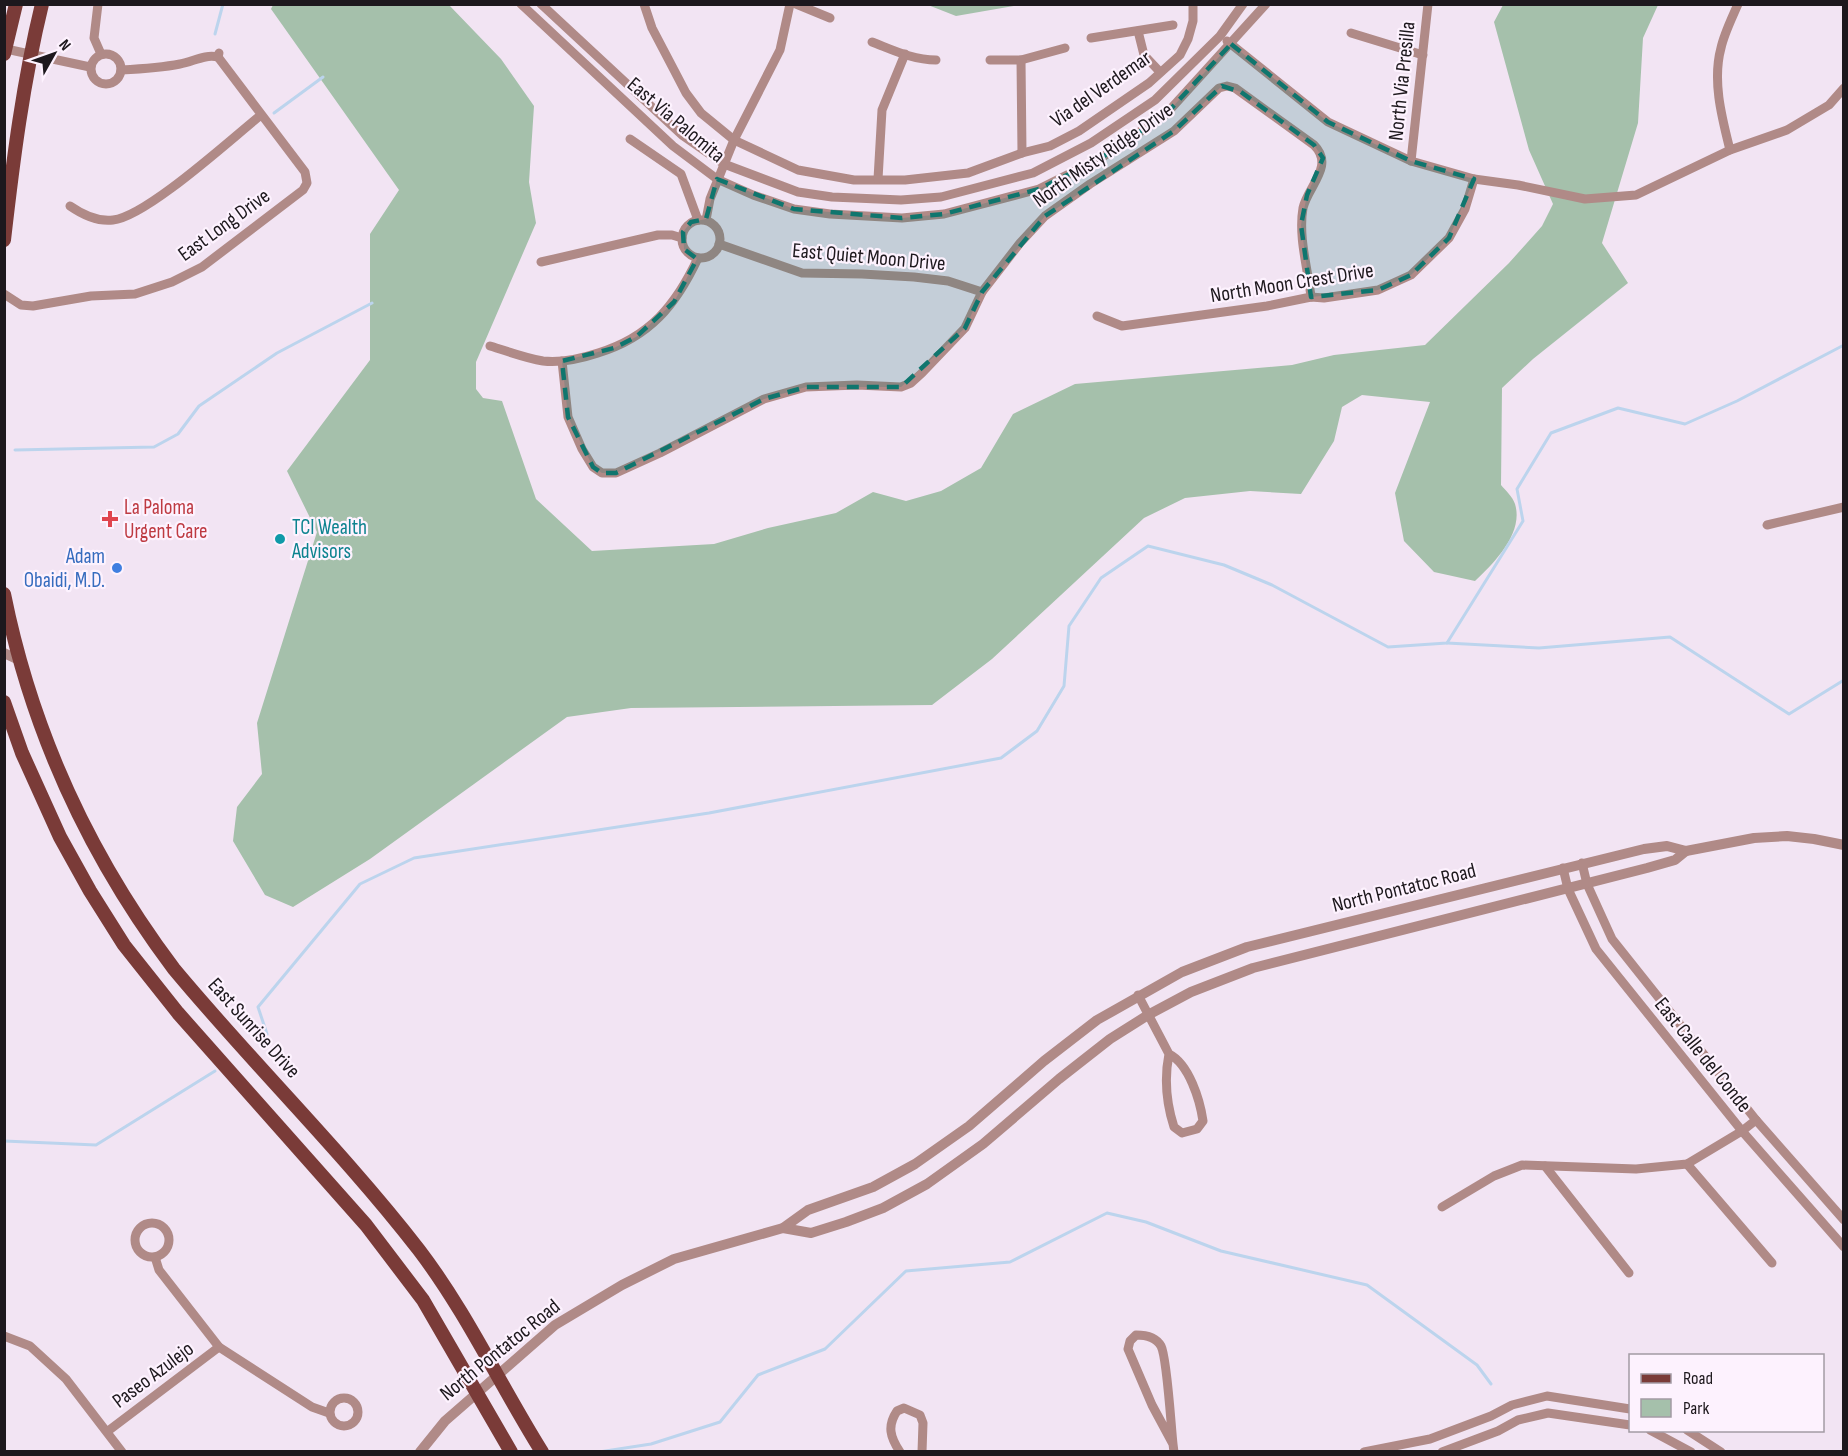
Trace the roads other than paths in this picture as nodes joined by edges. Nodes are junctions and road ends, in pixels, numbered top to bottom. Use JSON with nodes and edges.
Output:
{"nodes":[{"id":1,"x":16,"y":4,"type":"edge"},
{"id":2,"x":42,"y":4,"type":"edge"},
{"id":3,"x":98,"y":4,"type":"edge"},
{"id":4,"x":521,"y":4,"type":"edge"},
{"id":5,"x":541,"y":4,"type":"edge"},
{"id":6,"x":644,"y":4,"type":"edge"},
{"id":7,"x":790,"y":4,"type":"edge"},
{"id":8,"x":796,"y":4,"type":"edge"},
{"id":9,"x":1192,"y":4,"type":"edge"},
{"id":10,"x":1243,"y":4,"type":"edge"},
{"id":11,"x":1266,"y":4,"type":"edge"},
{"id":12,"x":1428,"y":4,"type":"edge"},
{"id":13,"x":1738,"y":4,"type":"edge"},
{"id":14,"x":830,"y":18,"type":"dead end"},
{"id":15,"x":1173,"y":25,"type":"dead end"},
{"id":16,"x":1138,"y":31,"type":"junction"},
{"id":17,"x":1351,"y":33,"type":"dead end"},
{"id":18,"x":1220,"y":36,"type":"junction"},
{"id":19,"x":1091,"y":38,"type":"dead end"},
{"id":20,"x":872,"y":42,"type":"dead end"},
{"id":21,"x":1231,"y":44,"type":"junction"},
{"id":22,"x":1065,"y":48,"type":"dead end"},
{"id":23,"x":5,"y":51,"type":"edge"},
{"id":24,"x":30,"y":54,"type":"junction"},
{"id":25,"x":101,"y":54,"type":"junction"},
{"id":26,"x":905,"y":54,"type":"junction"},
{"id":27,"x":1423,"y":55,"type":"junction"},
{"id":28,"x":936,"y":60,"type":"dead end"},
{"id":29,"x":990,"y":60,"type":"dead end"},
{"id":30,"x":1021,"y":60,"type":"junction"},
{"id":31,"x":90,"y":68,"type":"junction"},
{"id":32,"x":121,"y":70,"type":"junction"},
{"id":33,"x":1160,"y":72,"type":"junction"},
{"id":34,"x":1844,"y":88,"type":"edge"},
{"id":35,"x":261,"y":115,"type":"junction"},
{"id":36,"x":630,"y":139,"type":"dead end"},
{"id":37,"x":734,"y":140,"type":"junction"},
{"id":38,"x":1730,"y":150,"type":"junction"},
{"id":39,"x":1022,"y":153,"type":"junction"},
{"id":40,"x":1412,"y":161,"type":"junction"},
{"id":41,"x":724,"y":164,"type":"junction"},
{"id":42,"x":717,"y":179,"type":"junction"},
{"id":43,"x":878,"y":179,"type":"junction"},
{"id":44,"x":1473,"y":179,"type":"junction"},
{"id":45,"x":70,"y":206,"type":"dead end"},
{"id":46,"x":702,"y":220,"type":"junction"},
{"id":47,"x":681,"y":238,"type":"junction"},
{"id":48,"x":4,"y":240,"type":"edge"},
{"id":49,"x":719,"y":244,"type":"junction"},
{"id":50,"x":698,"y":258,"type":"junction"},
{"id":51,"x":541,"y":262,"type":"dead end"},
{"id":52,"x":982,"y":292,"type":"junction"},
{"id":53,"x":4,"y":294,"type":"edge"},
{"id":54,"x":1311,"y":297,"type":"junction"},
{"id":55,"x":1097,"y":316,"type":"dead end"},
{"id":56,"x":490,"y":346,"type":"dead end"},
{"id":57,"x":562,"y":361,"type":"junction"},
{"id":58,"x":1844,"y":507,"type":"edge"},
{"id":59,"x":1767,"y":525,"type":"dead end"},
{"id":60,"x":4,"y":594,"type":"edge"},
{"id":61,"x":4,"y":652,"type":"edge"},
{"id":62,"x":20,"y":660,"type":"junction"},
{"id":63,"x":4,"y":702,"type":"edge"},
{"id":64,"x":1844,"y":845,"type":"edge"},
{"id":65,"x":1686,"y":851,"type":"junction"},
{"id":66,"x":1582,"y":863,"type":"junction"},
{"id":67,"x":1563,"y":868,"type":"junction"},
{"id":68,"x":1587,"y":884,"type":"junction"},
{"id":69,"x":1568,"y":889,"type":"junction"},
{"id":70,"x":146,"y":932,"type":"junction"},
{"id":71,"x":124,"y":945,"type":"junction"},
{"id":72,"x":1138,"y":995,"type":"junction"},
{"id":73,"x":1148,"y":1015,"type":"junction"},
{"id":74,"x":1169,"y":1054,"type":"junction"},
{"id":75,"x":1756,"y":1120,"type":"junction"},
{"id":76,"x":1742,"y":1131,"type":"junction"},
{"id":77,"x":1687,"y":1164,"type":"junction"},
{"id":78,"x":1545,"y":1166,"type":"junction"},
{"id":79,"x":1442,"y":1207,"type":"dead end"},
{"id":80,"x":1844,"y":1220,"type":"edge"},
{"id":81,"x":783,"y":1228,"type":"junction"},
{"id":82,"x":1844,"y":1247,"type":"edge"},
{"id":83,"x":155,"y":1257,"type":"dead end"},
{"id":84,"x":1772,"y":1263,"type":"dead end"},
{"id":85,"x":1629,"y":1273,"type":"dead end"},
{"id":86,"x":4,"y":1336,"type":"edge"},
{"id":87,"x":219,"y":1347,"type":"junction"},
{"id":88,"x":498,"y":1375,"type":"junction"},
{"id":89,"x":478,"y":1393,"type":"junction"},
{"id":90,"x":1629,"y":1409,"type":"edge"},
{"id":91,"x":330,"y":1413,"type":"dead end"},
{"id":92,"x":1629,"y":1425,"type":"edge"},
{"id":93,"x":108,"y":1431,"type":"junction"},
{"id":94,"x":1652,"y":1432,"type":"edge"},
{"id":95,"x":1689,"y":1432,"type":"edge"},
{"id":96,"x":1173,"y":1448,"type":"edge"},
{"id":97,"x":122,"y":1452,"type":"edge"},
{"id":98,"x":420,"y":1452,"type":"edge"},
{"id":99,"x":511,"y":1452,"type":"edge"},
{"id":100,"x":542,"y":1452,"type":"edge"},
{"id":101,"x":900,"y":1452,"type":"edge"},
{"id":102,"x":922,"y":1452,"type":"edge"},
{"id":103,"x":1364,"y":1452,"type":"edge"},
{"id":104,"x":1442,"y":1452,"type":"edge"},
{"id":105,"x":1691,"y":1452,"type":"edge"},
{"id":106,"x":1721,"y":1452,"type":"edge"}],
"edges":[{"from":1,"to":23,"type":"main road"},
{"from":2,"to":24,"type":"main road"},
{"from":3,"to":25,"type":"street"},
{"from":4,"to":42,"type":"street","name":"East Via Palomita"},
{"from":5,"to":41,"type":"street","name":"East Via Palomita"},
{"from":6,"to":37,"type":"street","name":"Via del Verdemar"},
{"from":7,"to":37,"type":"street"},
{"from":8,"to":14,"type":"street"},
{"from":9,"to":33,"type":"street","name":"Via del Verdemar"},
{"from":10,"to":18,"type":"street","name":"East Via Palomita"},
{"from":11,"to":21,"type":"street","name":"East Via Palomita"},
{"from":12,"to":27,"type":"street","name":"North Via Presilla"},
{"from":13,"to":38,"type":"street"},
{"from":15,"to":16,"type":"street"},
{"from":16,"to":19,"type":"street"},
{"from":16,"to":33,"type":"street"},
{"from":17,"to":27,"type":"street"},
{"from":18,"to":21,"type":"street"},
{"from":18,"to":41,"type":"street","name":"East Via Palomita"},
{"from":20,"to":26,"type":"street"},
{"from":21,"to":40,"type":"street"},
{"from":21,"to":42,"type":"street","name":"East Via Palomita"},
{"from":22,"to":30,"type":"street"},
{"from":23,"to":24,"type":"street"},
{"from":24,"to":31,"type":"street"},
{"from":24,"to":48,"type":"main road"},
{"from":25,"to":31,"type":"street"},
{"from":25,"to":32,"type":"street"},
{"from":26,"to":28,"type":"street"},
{"from":26,"to":43,"type":"street"},
{"from":27,"to":40,"type":"street","name":"North Via Presilla"},
{"from":29,"to":30,"type":"street"},
{"from":30,"to":39,"type":"street"},
{"from":31,"to":32,"type":"street"},
{"from":32,"to":35,"type":"street","name":"East Long Drive"},
{"from":33,"to":39,"type":"street","name":"Via del Verdemar"},
{"from":34,"to":38,"type":"street"},
{"from":35,"to":45,"type":"street"},
{"from":35,"to":53,"type":"street","name":"East Long Drive"},
{"from":36,"to":46,"type":"street"},
{"from":37,"to":41,"type":"street"},
{"from":37,"to":43,"type":"street","name":"Via del Verdemar"},
{"from":38,"to":44,"type":"street"},
{"from":39,"to":43,"type":"street","name":"Via del Verdemar"},
{"from":40,"to":44,"type":"street"},
{"from":41,"to":42,"type":"street"},
{"from":42,"to":46,"type":"street"},
{"from":44,"to":54,"type":"street","name":"North Moon Crest Drive"},
{"from":46,"to":47,"type":"street"},
{"from":46,"to":49,"type":"street"},
{"from":47,"to":50,"type":"street"},
{"from":47,"to":51,"type":"street"},
{"from":49,"to":50,"type":"street"},
{"from":49,"to":52,"type":"street","name":"East Quiet Moon Drive"},
{"from":50,"to":57,"type":"street"},
{"from":52,"to":54,"type":"street","name":"North Misty Ridge Drive"},
{"from":52,"to":57,"type":"street","name":"North Misty Ridge Drive"},
{"from":54,"to":55,"type":"street","name":"North Moon Crest Drive"},
{"from":56,"to":57,"type":"street"},
{"from":58,"to":59,"type":"street"},
{"from":60,"to":62,"type":"main road","name":"East Sunrise Drive"},
{"from":61,"to":62,"type":"street"},
{"from":62,"to":70,"type":"main road","name":"East Sunrise Drive"},
{"from":63,"to":71,"type":"main road"},
{"from":64,"to":65,"type":"street","name":"North Pontatoc Road"},
{"from":65,"to":66,"type":"street","name":"North Pontatoc Road"},
{"from":65,"to":68,"type":"street","name":"North Pontatoc Road"},
{"from":66,"to":67,"type":"street","name":"North Pontatoc Road"},
{"from":66,"to":68,"type":"street","name":"East Calle del Conde"},
{"from":67,"to":69,"type":"street","name":"East Calle del Conde"},
{"from":67,"to":72,"type":"street","name":"North Pontatoc Road"},
{"from":68,"to":69,"type":"street","name":"North Pontatoc Road"},
{"from":68,"to":75,"type":"street","name":"East Calle del Conde"},
{"from":69,"to":73,"type":"street","name":"North Pontatoc Road"},
{"from":69,"to":76,"type":"street","name":"East Calle del Conde"},
{"from":70,"to":71,"type":"main road"},
{"from":70,"to":88,"type":"main road","name":"East Sunrise Drive"},
{"from":71,"to":89,"type":"main road"},
{"from":72,"to":73,"type":"street"},
{"from":72,"to":81,"type":"street","name":"North Pontatoc Road"},
{"from":73,"to":74,"type":"street"},
{"from":73,"to":81,"type":"street","name":"North Pontatoc Road"},
{"from":74,"to":74,"type":"street"},
{"from":75,"to":76,"type":"street"},
{"from":75,"to":80,"type":"street","name":"East Calle del Conde"},
{"from":76,"to":77,"type":"street"},
{"from":76,"to":82,"type":"street","name":"East Calle del Conde"},
{"from":77,"to":78,"type":"street"},
{"from":77,"to":84,"type":"street"},
{"from":78,"to":79,"type":"street"},
{"from":78,"to":85,"type":"street"},
{"from":81,"to":88,"type":"street","name":"North Pontatoc Road"},
{"from":83,"to":87,"type":"street"},
{"from":86,"to":93,"type":"street"},
{"from":87,"to":91,"type":"street"},
{"from":87,"to":93,"type":"street","name":"Paseo Azulejo"},
{"from":88,"to":89,"type":"street","name":"North Pontatoc Road"},
{"from":88,"to":100,"type":"main road","name":"East Sunrise Drive"},
{"from":89,"to":98,"type":"street","name":"North Pontatoc Road"},
{"from":89,"to":99,"type":"main road"},
{"from":90,"to":103,"type":"street"},
{"from":92,"to":104,"type":"street"},
{"from":93,"to":97,"type":"street"},
{"from":94,"to":105,"type":"street"},
{"from":95,"to":106,"type":"street"},
{"from":96,"to":96,"type":"street"},
{"from":101,"to":102,"type":"street"}]}
